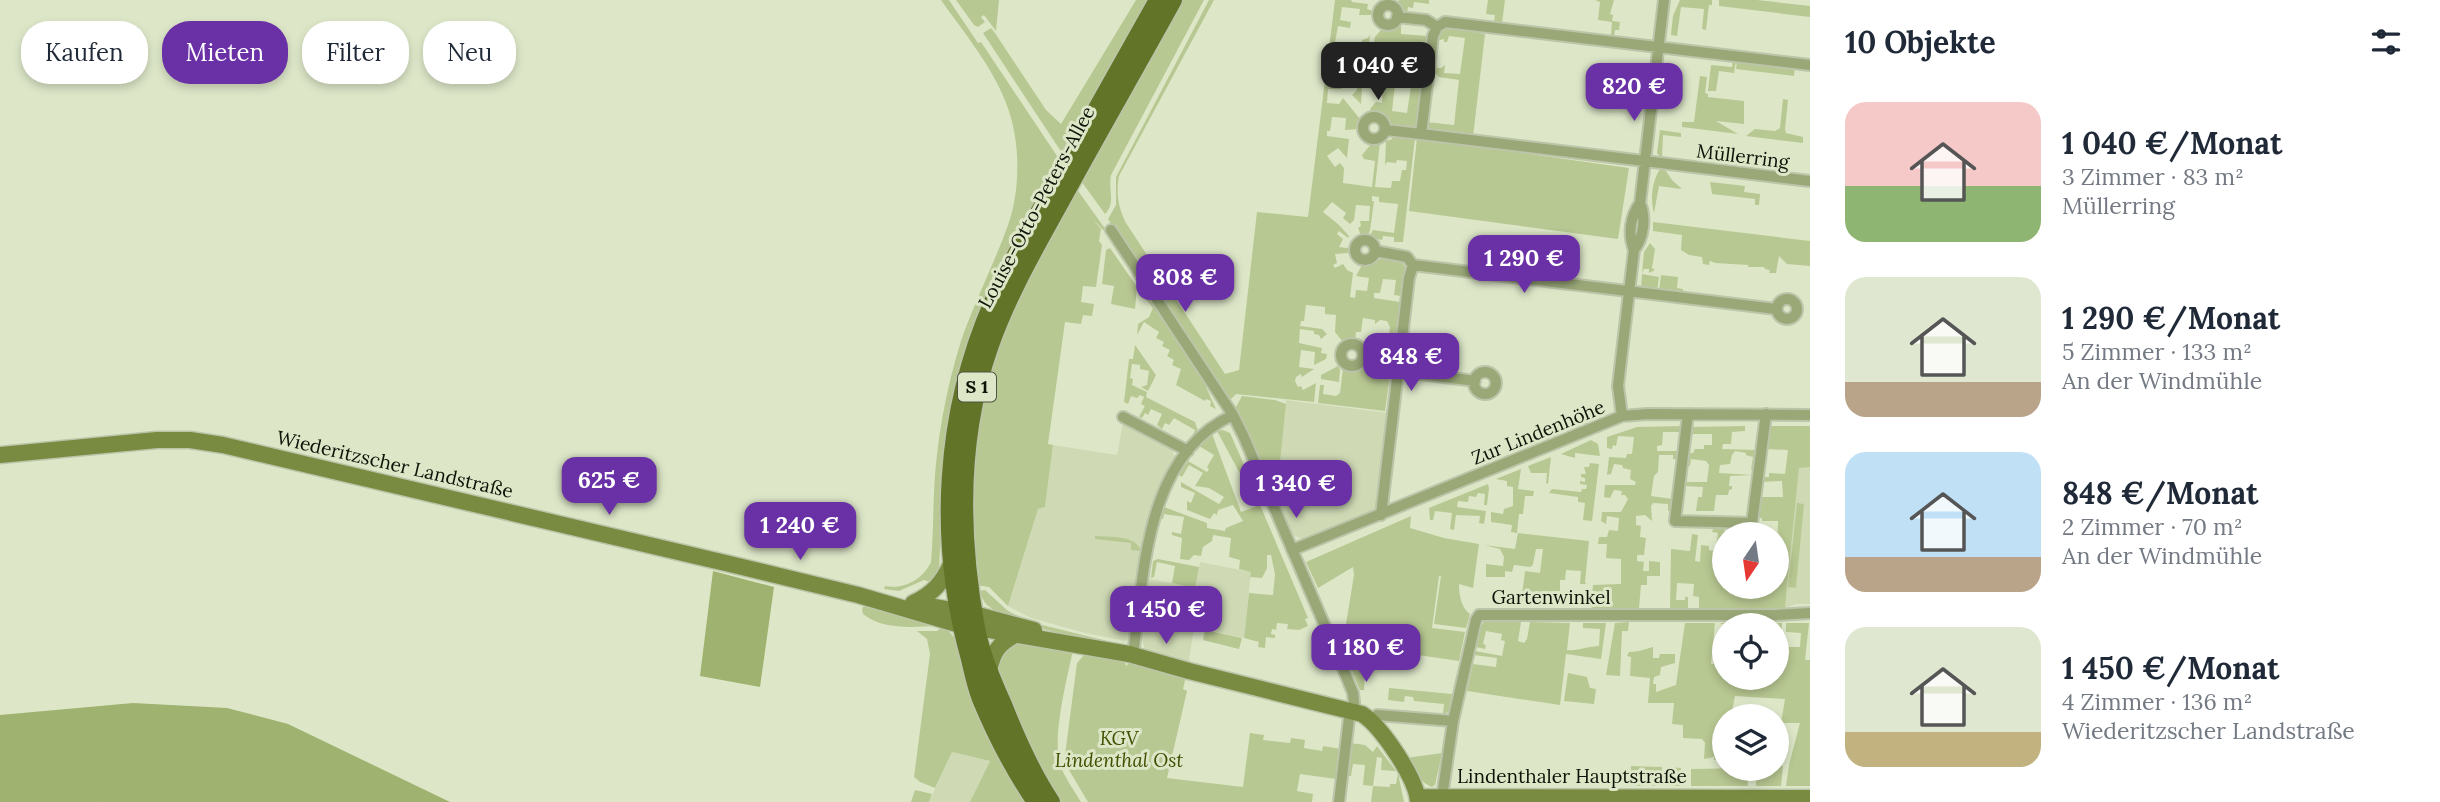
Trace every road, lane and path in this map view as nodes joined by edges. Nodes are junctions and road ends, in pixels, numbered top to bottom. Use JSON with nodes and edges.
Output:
{"nodes":[{"id":1,"x":1158,"y":0,"type":"edge"},
{"id":2,"x":1174,"y":0,"type":"edge"},
{"id":3,"x":1664,"y":0,"type":"edge"},
{"id":4,"x":1397,"y":17,"type":"dead end"},
{"id":5,"x":1437,"y":26,"type":"junction"},
{"id":6,"x":1659,"y":47,"type":"junction"},
{"id":7,"x":1810,"y":65,"type":"edge"},
{"id":8,"x":1385,"y":130,"type":"dead end"},
{"id":9,"x":1421,"y":134,"type":"junction"},
{"id":10,"x":1645,"y":162,"type":"junction"},
{"id":11,"x":1070,"y":170,"type":"junction"},
{"id":12,"x":1810,"y":181,"type":"edge"},
{"id":13,"x":1111,"y":230,"type":"dead end"},
{"id":14,"x":1375,"y":251,"type":"dead end"},
{"id":15,"x":1413,"y":265,"type":"junction"},
{"id":16,"x":1630,"y":292,"type":"junction"},
{"id":17,"x":1776,"y":309,"type":"dead end"},
{"id":18,"x":1363,"y":355,"type":"dead end"},
{"id":19,"x":1399,"y":365,"type":"junction"},
{"id":20,"x":1475,"y":381,"type":"dead end"},
{"id":21,"x":1688,"y":414,"type":"junction"},
{"id":22,"x":1766,"y":414,"type":"junction"},
{"id":23,"x":1233,"y":415,"type":"junction"},
{"id":24,"x":1810,"y":415,"type":"edge"},
{"id":25,"x":1123,"y":416,"type":"dead end"},
{"id":26,"x":1622,"y":416,"type":"junction"},
{"id":27,"x":1188,"y":451,"type":"junction"},
{"id":28,"x":0,"y":455,"type":"edge"},
{"id":29,"x":1381,"y":515,"type":"junction"},
{"id":30,"x":1292,"y":550,"type":"junction"},
{"id":31,"x":953,"y":562,"type":"junction"},
{"id":32,"x":858,"y":595,"type":"junction"},
{"id":33,"x":913,"y":603,"type":"junction"},
{"id":34,"x":1810,"y":612,"type":"edge"},
{"id":35,"x":967,"y":620,"type":"junction"},
{"id":36,"x":1015,"y":635,"type":"junction"},
{"id":37,"x":1128,"y":654,"type":"junction"},
{"id":38,"x":989,"y":671,"type":"junction"},
{"id":39,"x":1352,"y":711,"type":"junction"},
{"id":40,"x":1377,"y":715,"type":"dead end"},
{"id":41,"x":1453,"y":721,"type":"junction"},
{"id":42,"x":1442,"y":797,"type":"junction"},
{"id":43,"x":1810,"y":798,"type":"edge"},
{"id":44,"x":1418,"y":799,"type":"edge"},
{"id":45,"x":1035,"y":802,"type":"edge"},
{"id":46,"x":1051,"y":802,"type":"edge"},
{"id":47,"x":1339,"y":802,"type":"edge"}],
"edges":[{"from":1,"to":11,"type":"main road","name":"Louise-Otto-Peters-Allee","number":"S 1"},
{"from":2,"to":11,"type":"main road","name":"Louise-Otto-Peters-Allee","number":"S 1"},
{"from":3,"to":6,"type":"street"},
{"from":4,"to":5,"type":"street"},
{"from":5,"to":6,"type":"street"},
{"from":5,"to":9,"type":"street"},
{"from":6,"to":7,"type":"street"},
{"from":6,"to":10,"type":"street"},
{"from":8,"to":9,"type":"street","name":"Müllerring"},
{"from":9,"to":10,"type":"street","name":"Müllerring"},
{"from":10,"to":12,"type":"street","name":"Müllerring"},
{"from":10,"to":16,"type":"street"},
{"from":11,"to":31,"type":"main road","name":"Louise-Otto-Peters-Allee","number":"S 1"},
{"from":11,"to":35,"type":"main road","name":"Louise-Otto-Peters-Allee","number":"S 1"},
{"from":13,"to":23,"type":"street"},
{"from":14,"to":15,"type":"street"},
{"from":15,"to":16,"type":"street"},
{"from":15,"to":19,"type":"street"},
{"from":16,"to":17,"type":"street"},
{"from":16,"to":26,"type":"street"},
{"from":18,"to":19,"type":"street"},
{"from":19,"to":20,"type":"street"},
{"from":19,"to":29,"type":"street"},
{"from":21,"to":22,"type":"street","name":"Zur Lindenhöhe"},
{"from":21,"to":22,"type":"street"},
{"from":21,"to":26,"type":"street","name":"Zur Lindenhöhe"},
{"from":22,"to":24,"type":"street","name":"Zur Lindenhöhe"},
{"from":23,"to":27,"type":"street"},
{"from":23,"to":30,"type":"street"},
{"from":25,"to":27,"type":"street"},
{"from":26,"to":29,"type":"street","name":"Zur Lindenhöhe"},
{"from":27,"to":37,"type":"street"},
{"from":28,"to":32,"type":"street","name":"Wiederitzscher Landstraße"},
{"from":29,"to":30,"type":"street","name":"Zur Lindenhöhe"},
{"from":30,"to":39,"type":"street"},
{"from":31,"to":33,"type":"street"},
{"from":31,"to":35,"type":"main road","name":"Louise-Otto-Peters-Allee","number":"S 1"},
{"from":32,"to":33,"type":"street","name":"Wiederitzscher Landstraße"},
{"from":32,"to":35,"type":"street","name":"Wiederitzscher Landstraße"},
{"from":33,"to":35,"type":"street","name":"Wiederitzscher Landstraße"},
{"from":34,"to":41,"type":"street","name":"Gartenwinkel"},
{"from":35,"to":36,"type":"street","name":"Wiederitzscher Landstraße"},
{"from":35,"to":37,"type":"street","name":"Wiederitzscher Landstraße"},
{"from":35,"to":38,"type":"main road","number":"S 1"},
{"from":35,"to":45,"type":"main road","number":"S 1"},
{"from":36,"to":37,"type":"street","name":"Wiederitzscher Landstraße"},
{"from":36,"to":38,"type":"street"},
{"from":37,"to":39,"type":"street","name":"Wiederitzscher Landstraße"},
{"from":38,"to":46,"type":"main road","number":"S 1"},
{"from":39,"to":44,"type":"street"},
{"from":39,"to":47,"type":"street"},
{"from":40,"to":41,"type":"street"},
{"from":41,"to":42,"type":"street","name":"Gartenwinkel"},
{"from":42,"to":43,"type":"street","name":"Lindenthaler Hauptstraße"},
{"from":42,"to":44,"type":"street","name":"Lindenthaler Hauptstraße"}]}
